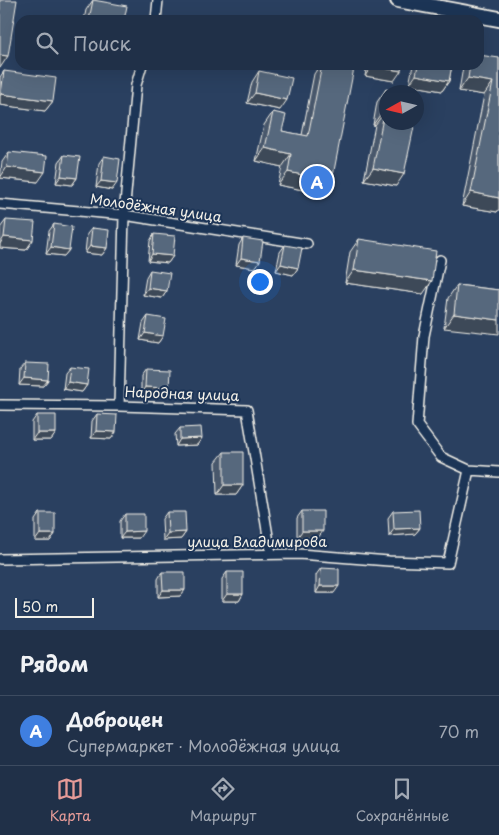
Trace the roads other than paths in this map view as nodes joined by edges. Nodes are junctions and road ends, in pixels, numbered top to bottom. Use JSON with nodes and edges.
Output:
{"nodes":[{"id":1,"x":158,"y":0,"type":"edge"},
{"id":2,"x":398,"y":0,"type":"edge"},
{"id":3,"x":156,"y":15,"type":"edge"},
{"id":4,"x":478,"y":15,"type":"edge"},
{"id":5,"x":484,"y":16,"type":"edge"},
{"id":6,"x":499,"y":19,"type":"edge"},
{"id":7,"x":140,"y":70,"type":"edge"},
{"id":8,"x":0,"y":204,"type":"edge"},
{"id":9,"x":124,"y":215,"type":"junction"},
{"id":10,"x":307,"y":244,"type":"dead end"},
{"id":11,"x":440,"y":260,"type":"dead end"},
{"id":12,"x":0,"y":405,"type":"edge"},
{"id":13,"x":119,"y":406,"type":"junction"},
{"id":14,"x":469,"y":470,"type":"junction"},
{"id":15,"x":499,"y":472,"type":"edge"},
{"id":16,"x":271,"y":554,"type":"junction"},
{"id":17,"x":0,"y":559,"type":"edge"}],
"edges":[{"from":1,"to":3,"type":"street"},
{"from":2,"to":4,"type":"main road"},
{"from":5,"to":6,"type":"main road"},
{"from":7,"to":9,"type":"street"},
{"from":8,"to":9,"type":"street","name":"Молодёжная улица"},
{"from":9,"to":10,"type":"street","name":"Молодёжная улица"},
{"from":9,"to":13,"type":"street"},
{"from":11,"to":14,"type":"street"},
{"from":12,"to":13,"type":"street","name":"Народная улица"},
{"from":13,"to":16,"type":"street","name":"Народная улица"},
{"from":14,"to":15,"type":"street"},
{"from":14,"to":16,"type":"street","name":"улица Владимирова"},
{"from":16,"to":17,"type":"street","name":"улица Владимирова"}]}
